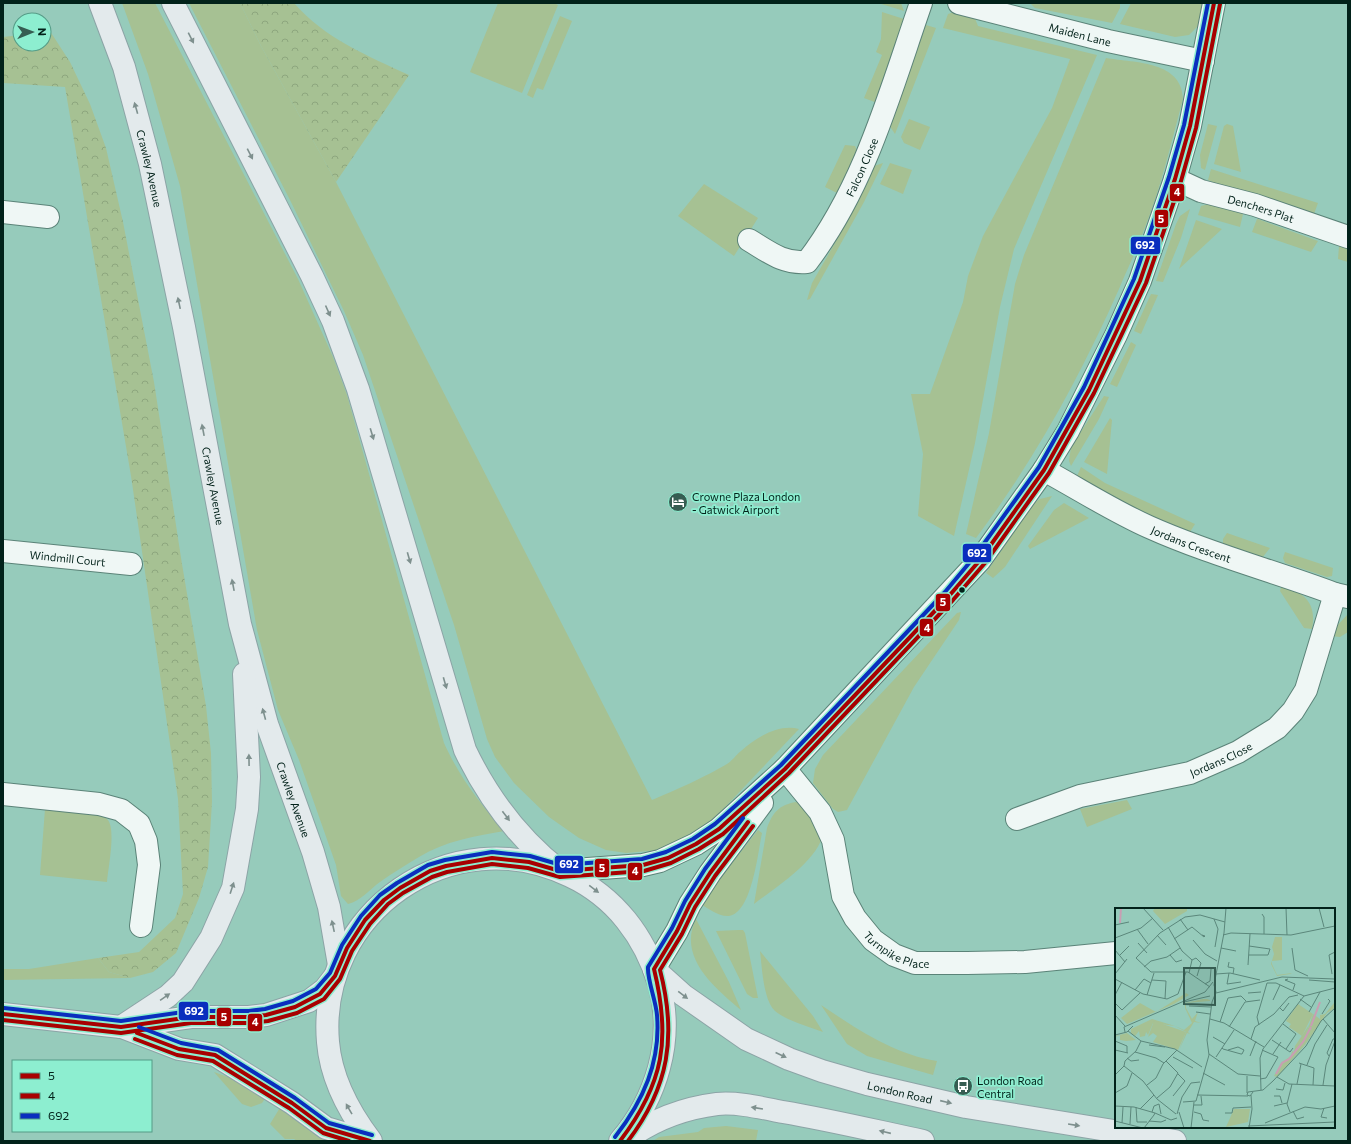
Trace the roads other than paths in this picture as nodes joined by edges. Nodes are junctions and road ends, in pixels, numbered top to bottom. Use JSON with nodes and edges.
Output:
{"nodes":[{"id":1,"x":100,"y":3,"type":"edge"},
{"id":2,"x":173,"y":3,"type":"edge"},
{"id":3,"x":921,"y":3,"type":"edge"},
{"id":4,"x":959,"y":3,"type":"edge"},
{"id":5,"x":1214,"y":3,"type":"edge"},
{"id":6,"x":1010,"y":9,"type":"edge"},
{"id":7,"x":1203,"y":61,"type":"junction"},
{"id":8,"x":1175,"y":179,"type":"junction"},
{"id":9,"x":3,"y":212,"type":"edge"},
{"id":10,"x":48,"y":217,"type":"dead end"},
{"id":11,"x":1348,"y":237,"type":"edge"},
{"id":12,"x":749,"y":240,"type":"dead end"},
{"id":13,"x":1044,"y":470,"type":"junction"},
{"id":14,"x":3,"y":552,"type":"edge"},
{"id":15,"x":131,"y":564,"type":"dead end"},
{"id":16,"x":1342,"y":595,"type":"edge"},
{"id":17,"x":240,"y":624,"type":"junction"},
{"id":18,"x":785,"y":769,"type":"junction"},
{"id":19,"x":3,"y":794,"type":"edge"},
{"id":20,"x":1017,"y":820,"type":"dead end"},
{"id":21,"x":560,"y":871,"type":"junction"},
{"id":22,"x":141,"y":926,"type":"dead end"},
{"id":23,"x":1115,"y":953,"type":"edge"},
{"id":24,"x":654,"y":969,"type":"junction"},
{"id":25,"x":337,"y":971,"type":"junction"},
{"id":26,"x":3,"y":1014,"type":"edge"},
{"id":27,"x":121,"y":1026,"type":"junction"},
{"id":28,"x":370,"y":1141,"type":"edge"},
{"id":29,"x":620,"y":1141,"type":"edge"},
{"id":30,"x":624,"y":1141,"type":"edge"},
{"id":31,"x":923,"y":1141,"type":"edge"},
{"id":32,"x":1175,"y":1141,"type":"edge"}],
"edges":[{"from":17,"to":1,"type":"main road","name":"Crawley Avenue","one_way":true},
{"from":2,"to":21,"type":"main road","one_way":true},
{"from":3,"to":12,"type":"street","name":"Falcon Close"},
{"from":4,"to":6,"type":"street","name":"Maiden Lane"},
{"from":5,"to":7,"type":"street"},
{"from":6,"to":7,"type":"street","name":"Maiden Lane"},
{"from":7,"to":8,"type":"street"},
{"from":8,"to":11,"type":"street","name":"Denchers Plat"},
{"from":8,"to":13,"type":"street"},
{"from":9,"to":10,"type":"street"},
{"from":13,"to":16,"type":"street","name":"Jordans Crescent"},
{"from":13,"to":18,"type":"street"},
{"from":14,"to":15,"type":"street","name":"Windmill Court"},
{"from":16,"to":20,"type":"street","name":"Jordans Close"},
{"from":25,"to":17,"type":"main road","name":"Crawley Avenue","one_way":true},
{"from":27,"to":17,"type":"main road","one_way":true},
{"from":18,"to":21,"type":"street"},
{"from":18,"to":23,"type":"street","name":"Turnpike Place"},
{"from":18,"to":24,"type":"street"},
{"from":19,"to":22,"type":"street"},
{"from":21,"to":24,"type":"main road","one_way":true},
{"from":21,"to":25,"type":"main road"},
{"from":24,"to":29,"type":"main road"},
{"from":24,"to":32,"type":"main road","name":"London Road","one_way":true},
{"from":25,"to":27,"type":"main road"},
{"from":28,"to":25,"type":"main road","one_way":true},
{"from":26,"to":27,"type":"main road"},
{"from":27,"to":28,"type":"main road"},
{"from":31,"to":30,"type":"main road","one_way":true}]}
